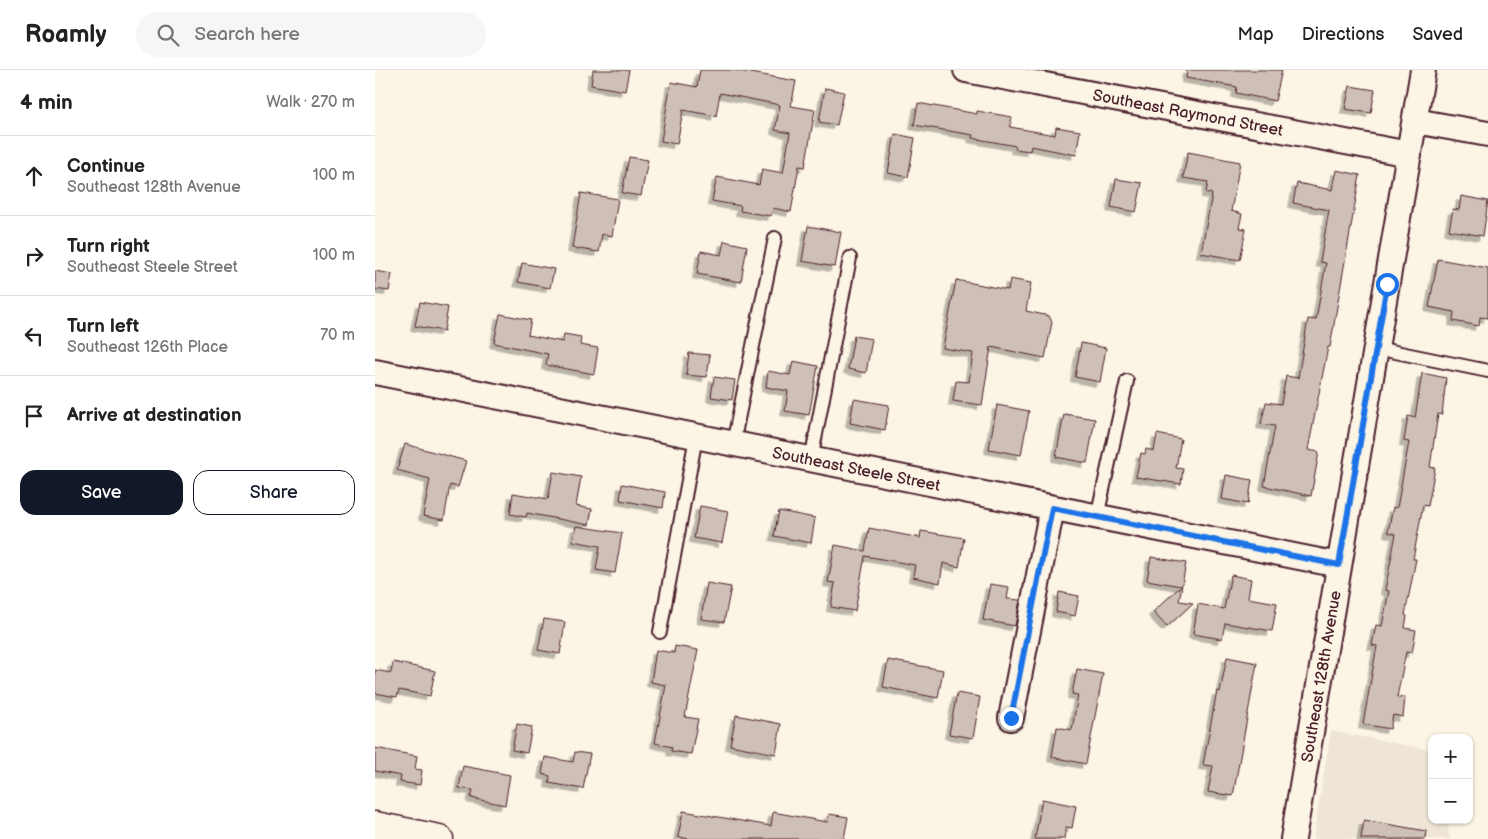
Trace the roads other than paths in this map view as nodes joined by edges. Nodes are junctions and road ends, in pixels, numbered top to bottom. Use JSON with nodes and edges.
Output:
{"nodes":[{"id":1,"x":966,"y":70,"type":"edge"},
{"id":2,"x":1423,"y":70,"type":"edge"},
{"id":3,"x":1415,"y":121,"type":"junction"},
{"id":4,"x":1488,"y":134,"type":"edge"},
{"id":5,"x":1409,"y":154,"type":"junction"},
{"id":6,"x":775,"y":238,"type":"dead end"},
{"id":7,"x":850,"y":258,"type":"dead end"},
{"id":8,"x":1376,"y":348,"type":"junction"},
{"id":9,"x":1488,"y":371,"type":"edge"},
{"id":10,"x":375,"y":372,"type":"edge"},
{"id":11,"x":1127,"y":381,"type":"dead end"},
{"id":12,"x":696,"y":436,"type":"junction"},
{"id":13,"x":733,"y":444,"type":"junction"},
{"id":14,"x":811,"y":460,"type":"junction"},
{"id":15,"x":1052,"y":508,"type":"junction"},
{"id":16,"x":1097,"y":517,"type":"junction"},
{"id":17,"x":1339,"y":565,"type":"junction"},
{"id":18,"x":660,"y":632,"type":"dead end"},
{"id":19,"x":1011,"y":718,"type":"dead end"},
{"id":20,"x":375,"y":826,"type":"edge"},
{"id":21,"x":439,"y":839,"type":"edge"},
{"id":22,"x":1293,"y":839,"type":"edge"}],
"edges":[{"from":1,"to":5,"type":"street","name":"Southeast Raymond Street"},
{"from":2,"to":3,"type":"street","name":"Southeast 128th Avenue"},
{"from":3,"to":4,"type":"street"},
{"from":3,"to":5,"type":"street","name":"Southeast 128th Avenue"},
{"from":5,"to":8,"type":"street","name":"Southeast 128th Avenue"},
{"from":6,"to":13,"type":"lane"},
{"from":7,"to":14,"type":"lane"},
{"from":8,"to":9,"type":"lane"},
{"from":8,"to":17,"type":"street","name":"Southeast 128th Avenue"},
{"from":10,"to":12,"type":"street","name":"Southeast Steele Street"},
{"from":11,"to":16,"type":"lane"},
{"from":12,"to":13,"type":"street","name":"Southeast Steele Street"},
{"from":12,"to":18,"type":"lane"},
{"from":13,"to":14,"type":"street","name":"Southeast Steele Street"},
{"from":14,"to":15,"type":"street","name":"Southeast Steele Street"},
{"from":15,"to":16,"type":"street","name":"Southeast Steele Street"},
{"from":15,"to":19,"type":"street"},
{"from":16,"to":17,"type":"street","name":"Southeast Steele Street"},
{"from":17,"to":22,"type":"street","name":"Southeast 128th Avenue"},
{"from":20,"to":21,"type":"street"}]}
